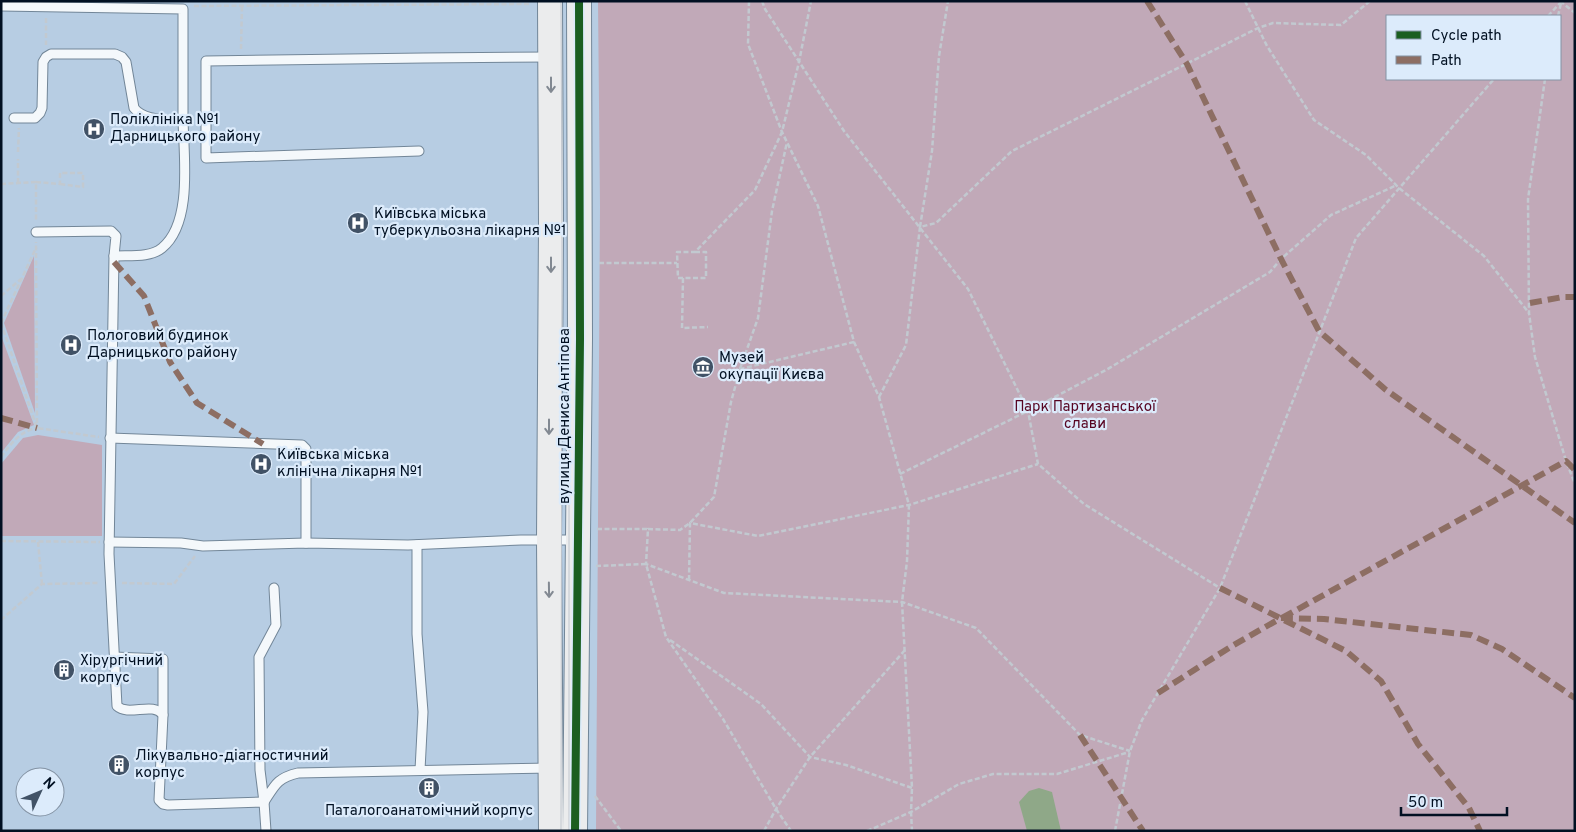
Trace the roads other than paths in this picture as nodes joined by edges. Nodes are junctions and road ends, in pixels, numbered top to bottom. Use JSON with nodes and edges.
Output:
{"nodes":[{"id":1,"x":579,"y":1,"type":"edge"},
{"id":2,"x":543,"y":3,"type":"edge"},
{"id":3,"x":1,"y":6,"type":"edge"},
{"id":4,"x":551,"y":57,"type":"junction"},
{"id":5,"x":16,"y":118,"type":"road end"},
{"id":6,"x":183,"y":121,"type":"junction"},
{"id":7,"x":419,"y":151,"type":"dead end"},
{"id":8,"x":36,"y":232,"type":"road end"},
{"id":9,"x":114,"y":256,"type":"junction"},
{"id":10,"x":110,"y":438,"type":"junction"},
{"id":11,"x":584,"y":535,"type":"junction"},
{"id":12,"x":549,"y":540,"type":"junction"},
{"id":13,"x":109,"y":542,"type":"junction"},
{"id":14,"x":306,"y":543,"type":"junction"},
{"id":15,"x":417,"y":545,"type":"junction"},
{"id":16,"x":274,"y":588,"type":"dead end"},
{"id":17,"x":114,"y":657,"type":"junction"},
{"id":18,"x":163,"y":715,"type":"junction"},
{"id":19,"x":551,"y":768,"type":"junction"},
{"id":20,"x":420,"y":770,"type":"junction"},
{"id":21,"x":264,"y":802,"type":"junction"},
{"id":22,"x":266,"y":831,"type":"edge"},
{"id":23,"x":551,"y":831,"type":"edge"},
{"id":24,"x":575,"y":831,"type":"edge"}],
"edges":[{"from":1,"to":11,"type":"street","name":"вулиця Дениса Антіпова"},
{"from":2,"to":4,"type":"street","name":"вулиця Дениса Антіпова"},
{"from":3,"to":6,"type":"lane"},
{"from":4,"to":7,"type":"lane"},
{"from":4,"to":12,"type":"street","name":"вулиця Дениса Антіпова","one_way":true},
{"from":5,"to":6,"type":"lane"},
{"from":6,"to":9,"type":"lane"},
{"from":8,"to":9,"type":"lane"},
{"from":9,"to":10,"type":"lane"},
{"from":10,"to":13,"type":"lane"},
{"from":10,"to":14,"type":"lane"},
{"from":11,"to":12,"type":"lane"},
{"from":11,"to":24,"type":"street","name":"вулиця Дениса Антіпова"},
{"from":12,"to":15,"type":"lane"},
{"from":12,"to":19,"type":"street","name":"вулиця Дениса Антіпова","one_way":true},
{"from":13,"to":14,"type":"lane"},
{"from":13,"to":17,"type":"lane"},
{"from":14,"to":15,"type":"lane"},
{"from":15,"to":20,"type":"lane"},
{"from":16,"to":21,"type":"lane"},
{"from":17,"to":18,"type":"lane"},
{"from":17,"to":18,"type":"lane"},
{"from":18,"to":21,"type":"lane"},
{"from":19,"to":20,"type":"lane"},
{"from":19,"to":23,"type":"street","name":"вулиця Дениса Антіпова"},
{"from":20,"to":21,"type":"lane"},
{"from":21,"to":22,"type":"lane"}]}
